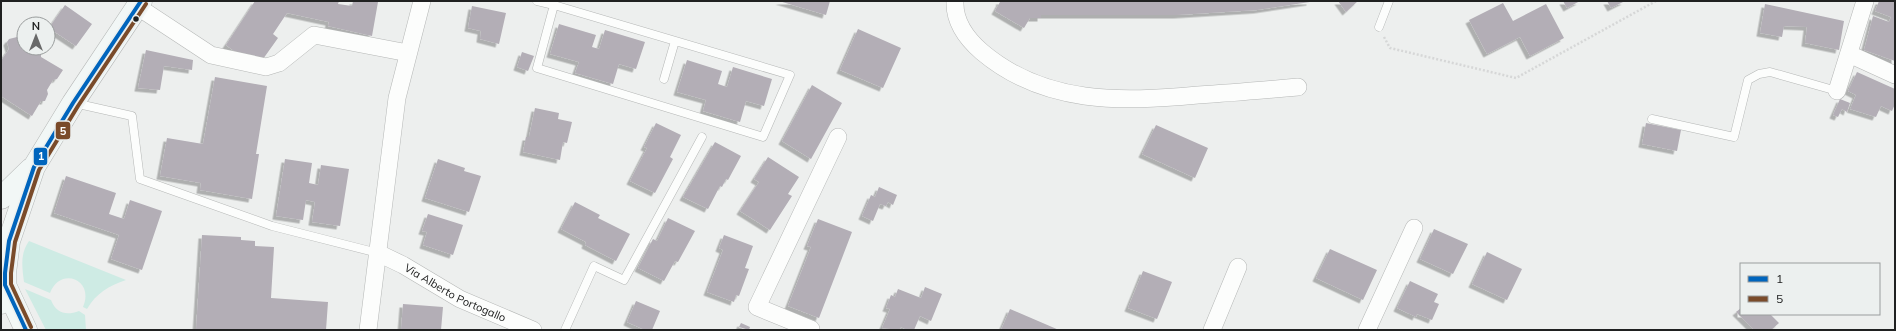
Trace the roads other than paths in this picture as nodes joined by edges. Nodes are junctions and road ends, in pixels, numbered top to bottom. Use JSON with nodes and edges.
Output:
{"nodes":[{"id":1,"x":422,"y":1,"type":"edge"},
{"id":2,"x":537,"y":1,"type":"edge"},
{"id":3,"x":955,"y":1,"type":"edge"},
{"id":4,"x":1389,"y":1,"type":"edge"},
{"id":5,"x":1865,"y":1,"type":"edge"},
{"id":6,"x":139,"y":4,"type":"edge"},
{"id":7,"x":554,"y":5,"type":"junction"},
{"id":8,"x":1379,"y":27,"type":"road end"},
{"id":9,"x":675,"y":41,"type":"junction"},
{"id":10,"x":408,"y":53,"type":"junction"},
{"id":11,"x":1850,"y":54,"type":"junction"},
{"id":12,"x":1895,"y":75,"type":"edge"},
{"id":13,"x":664,"y":79,"type":"dead end"},
{"id":14,"x":1298,"y":87,"type":"dead end"},
{"id":15,"x":1837,"y":91,"type":"joint"},
{"id":16,"x":73,"y":102,"type":"junction"},
{"id":17,"x":1652,"y":119,"type":"dead end"},
{"id":18,"x":702,"y":137,"type":"dead end"},
{"id":19,"x":838,"y":138,"type":"dead end"},
{"id":20,"x":34,"y":167,"type":"junction"},
{"id":21,"x":1,"y":198,"type":"edge"},
{"id":22,"x":1414,"y":228,"type":"dead end"},
{"id":23,"x":378,"y":253,"type":"junction"},
{"id":24,"x":1238,"y":267,"type":"dead end"},
{"id":25,"x":3,"y":280,"type":"edge"},
{"id":26,"x":524,"y":328,"type":"edge"},
{"id":27,"x":26,"y":330,"type":"edge"},
{"id":28,"x":368,"y":330,"type":"edge"},
{"id":29,"x":564,"y":330,"type":"edge"},
{"id":30,"x":810,"y":330,"type":"edge"},
{"id":31,"x":1212,"y":330,"type":"edge"},
{"id":32,"x":1367,"y":330,"type":"edge"}],
"edges":[{"from":1,"to":10,"type":"street"},
{"from":2,"to":7,"type":"lane"},
{"from":3,"to":14,"type":"street"},
{"from":4,"to":8,"type":"lane"},
{"from":5,"to":11,"type":"street"},
{"from":6,"to":10,"type":"street"},
{"from":6,"to":16,"type":"street"},
{"from":7,"to":9,"type":"lane"},
{"from":7,"to":9,"type":"lane"},
{"from":9,"to":13,"type":"lane"},
{"from":10,"to":23,"type":"street"},
{"from":11,"to":12,"type":"street"},
{"from":11,"to":15,"type":"street"},
{"from":15,"to":17,"type":"lane"},
{"from":16,"to":20,"type":"street"},
{"from":16,"to":23,"type":"lane"},
{"from":18,"to":29,"type":"lane"},
{"from":19,"to":30,"type":"street"},
{"from":20,"to":21,"type":"street"},
{"from":20,"to":25,"type":"street"},
{"from":22,"to":32,"type":"street"},
{"from":23,"to":26,"type":"street","name":"Via Alberto Portogallo"},
{"from":23,"to":28,"type":"street"},
{"from":24,"to":31,"type":"street"},
{"from":25,"to":27,"type":"street"}]}
